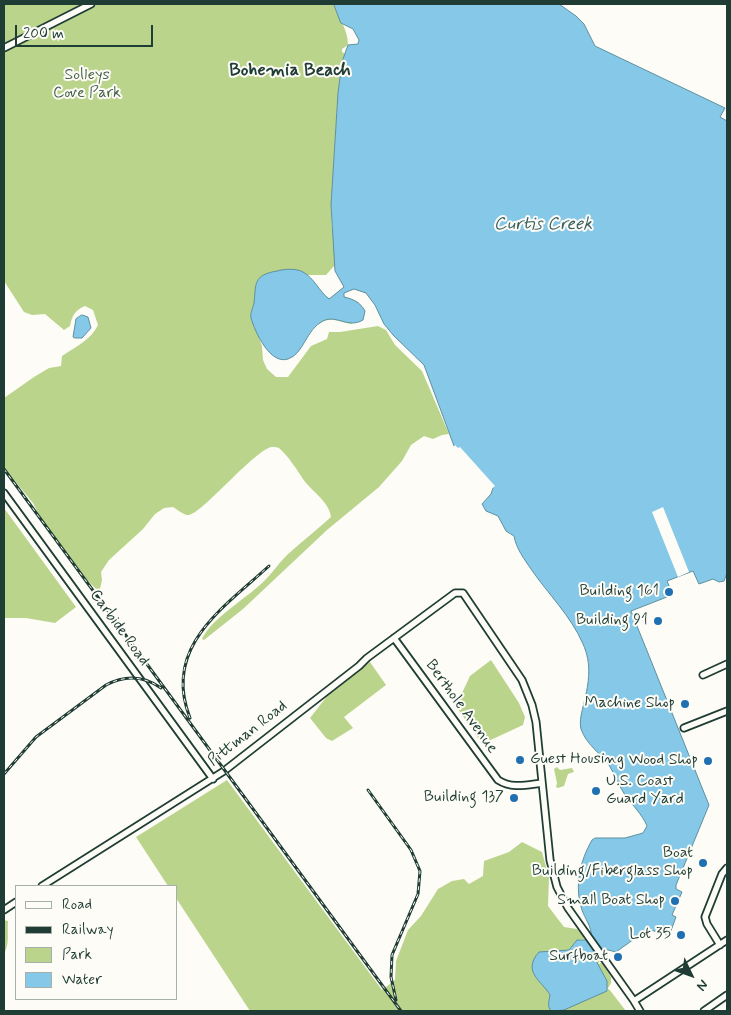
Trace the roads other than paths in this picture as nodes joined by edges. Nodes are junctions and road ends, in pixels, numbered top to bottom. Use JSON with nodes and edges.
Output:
{"nodes":[{"id":1,"x":91,"y":4,"type":"edge"},
{"id":2,"x":4,"y":48,"type":"edge"},
{"id":3,"x":4,"y":493,"type":"edge"},
{"id":4,"x":394,"y":638,"type":"junction"},
{"id":5,"x":727,"y":664,"type":"edge"},
{"id":6,"x":702,"y":675,"type":"dead end"},
{"id":7,"x":727,"y":711,"type":"edge"},
{"id":8,"x":684,"y":728,"type":"dead end"},
{"id":9,"x":212,"y":779,"type":"junction"},
{"id":10,"x":542,"y":783,"type":"junction"},
{"id":11,"x":727,"y":868,"type":"edge"},
{"id":12,"x":44,"y":885,"type":"edge"},
{"id":13,"x":15,"y":903,"type":"edge"},
{"id":14,"x":4,"y":910,"type":"edge"},
{"id":15,"x":727,"y":940,"type":"edge"},
{"id":16,"x":720,"y":944,"type":"junction"},
{"id":17,"x":727,"y":995,"type":"edge"},
{"id":18,"x":634,"y":1001,"type":"junction"},
{"id":19,"x":640,"y":1011,"type":"edge"},
{"id":20,"x":704,"y":1011,"type":"edge"}],
"edges":[{"from":1,"to":2,"type":"street"},
{"from":3,"to":9,"type":"street","name":"Carbide Road"},
{"from":4,"to":9,"type":"street","name":"Pittman Road"},
{"from":4,"to":10,"type":"street","name":"Berthole Avenue"},
{"from":4,"to":10,"type":"street","name":"Pittman Road"},
{"from":5,"to":6,"type":"street"},
{"from":7,"to":8,"type":"street"},
{"from":9,"to":12,"type":"street","name":"Pittman Road"},
{"from":10,"to":18,"type":"street"},
{"from":11,"to":16,"type":"street"},
{"from":13,"to":14,"type":"street"},
{"from":15,"to":16,"type":"street"},
{"from":16,"to":18,"type":"street"},
{"from":17,"to":20,"type":"street"},
{"from":18,"to":19,"type":"street"}]}
